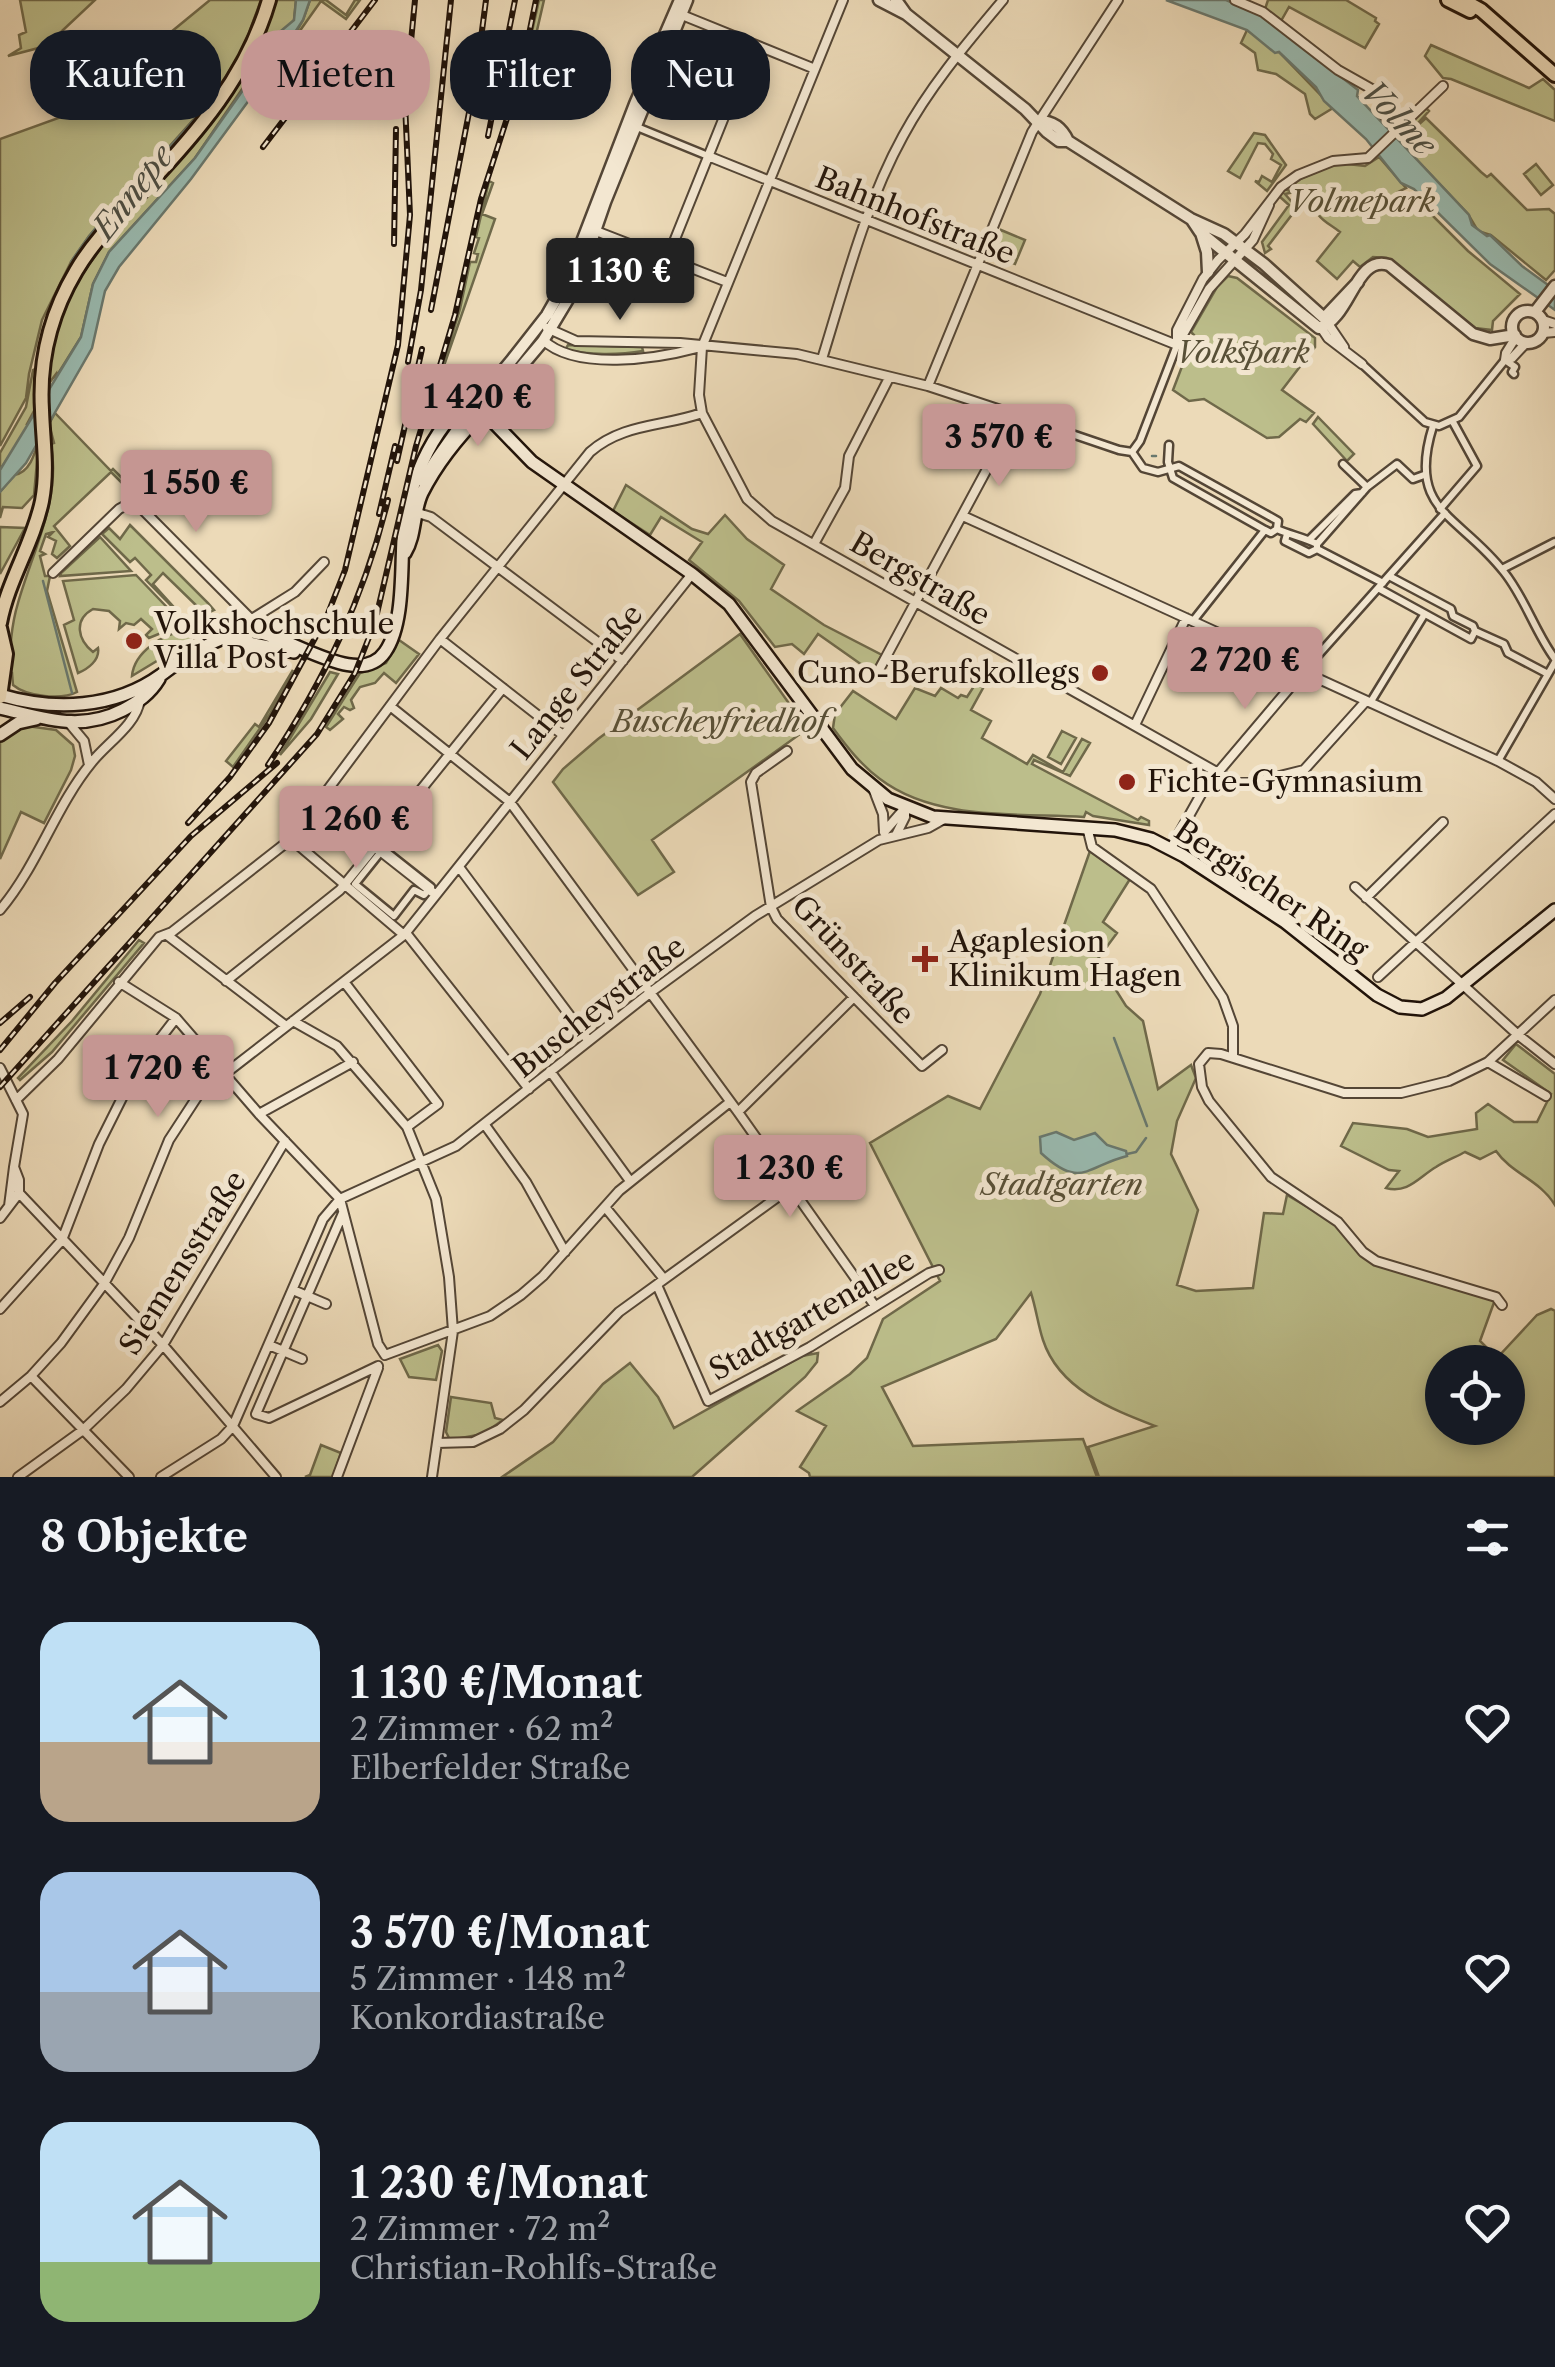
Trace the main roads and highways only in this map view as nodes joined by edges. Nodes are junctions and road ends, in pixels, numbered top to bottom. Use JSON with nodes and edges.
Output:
{"nodes":[{"id":1,"x":269,"y":0,"type":"edge"},
{"id":2,"x":1448,"y":0,"type":"edge"},
{"id":3,"x":1463,"y":0,"type":"edge"},
{"id":4,"x":1494,"y":24,"type":"junction"},
{"id":5,"x":1555,"y":76,"type":"edge"},
{"id":6,"x":484,"y":412,"type":"junction"},
{"id":7,"x":404,"y":553,"type":"junction"},
{"id":8,"x":0,"y":626,"type":"edge"},
{"id":9,"x":160,"y":676,"type":"junction"},
{"id":10,"x":0,"y":695,"type":"edge"},
{"id":11,"x":0,"y":708,"type":"edge"},
{"id":12,"x":36,"y":719,"type":"junction"},
{"id":13,"x":0,"y":735,"type":"edge"},
{"id":14,"x":1555,"y":910,"type":"edge"}],
"edges":[{"from":1,"to":8,"type":"main road"},
{"from":2,"to":4,"type":"main road"},
{"from":3,"to":4,"type":"main road"},
{"from":4,"to":5,"type":"main road"},
{"from":6,"to":7,"type":"main road"},
{"from":6,"to":7,"type":"main road","name":"Bergischer Ring"},
{"from":6,"to":14,"type":"main road","name":"Bergischer Ring"},
{"from":7,"to":9,"type":"main road"},
{"from":8,"to":10,"type":"main road"},
{"from":9,"to":10,"type":"main road"},
{"from":9,"to":12,"type":"main road"},
{"from":11,"to":12,"type":"main road"},
{"from":12,"to":13,"type":"main road"}]}
